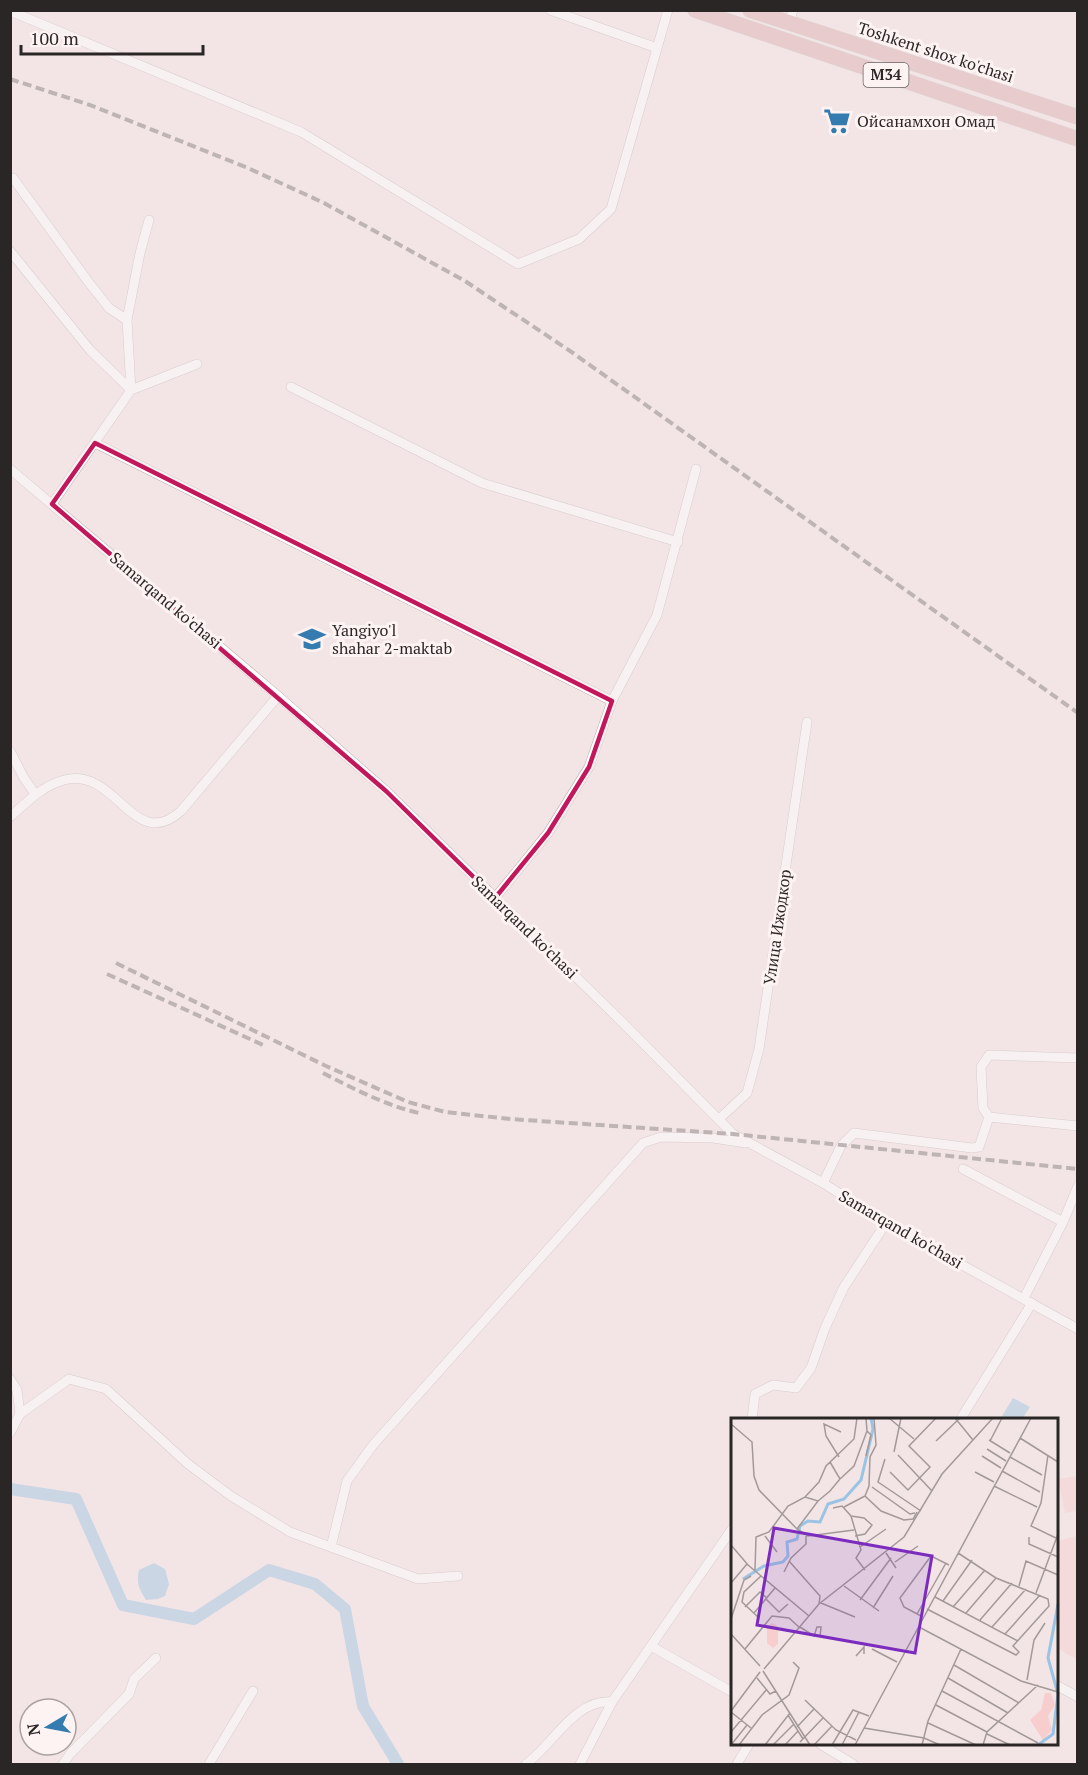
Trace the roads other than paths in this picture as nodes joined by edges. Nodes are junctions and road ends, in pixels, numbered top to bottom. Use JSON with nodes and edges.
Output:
{"nodes":[{"id":1,"x":550,"y":10,"type":"edge"},
{"id":2,"x":668,"y":10,"type":"edge"},
{"id":3,"x":695,"y":10,"type":"edge"},
{"id":4,"x":750,"y":10,"type":"edge"},
{"id":5,"x":10,"y":11,"type":"edge"},
{"id":6,"x":791,"y":17,"type":"edge"},
{"id":7,"x":657,"y":48,"type":"junction"},
{"id":8,"x":1077,"y":117,"type":"edge"},
{"id":9,"x":1077,"y":139,"type":"edge"},
{"id":10,"x":13,"y":178,"type":"dead end"},
{"id":11,"x":149,"y":220,"type":"dead end"},
{"id":12,"x":10,"y":251,"type":"edge"},
{"id":13,"x":127,"y":320,"type":"junction"},
{"id":14,"x":197,"y":364,"type":"dead end"},
{"id":15,"x":291,"y":387,"type":"dead end"},
{"id":16,"x":131,"y":390,"type":"junction"},
{"id":17,"x":95,"y":443,"type":"junction"},
{"id":18,"x":10,"y":469,"type":"edge"},
{"id":19,"x":696,"y":469,"type":"dead end"},
{"id":20,"x":52,"y":504,"type":"junction"},
{"id":21,"x":678,"y":542,"type":"junction"},
{"id":22,"x":278,"y":696,"type":"junction"},
{"id":23,"x":612,"y":701,"type":"junction"},
{"id":24,"x":807,"y":722,"type":"dead end"},
{"id":25,"x":10,"y":752,"type":"edge"},
{"id":26,"x":35,"y":794,"type":"junction"},
{"id":27,"x":10,"y":817,"type":"edge"},
{"id":28,"x":495,"y":898,"type":"junction"},
{"id":29,"x":1077,"y":1058,"type":"edge"},
{"id":30,"x":989,"y":1117,"type":"junction"},
{"id":31,"x":719,"y":1119,"type":"junction"},
{"id":32,"x":1077,"y":1126,"type":"edge"},
{"id":33,"x":752,"y":1144,"type":"junction"},
{"id":34,"x":963,"y":1169,"type":"dead end"},
{"id":35,"x":823,"y":1183,"type":"junction"},
{"id":36,"x":1077,"y":1186,"type":"edge"},
{"id":37,"x":1063,"y":1222,"type":"junction"},
{"id":38,"x":886,"y":1223,"type":"junction"},
{"id":39,"x":1028,"y":1300,"type":"junction"},
{"id":40,"x":1077,"y":1329,"type":"edge"},
{"id":41,"x":10,"y":1379,"type":"edge"},
{"id":42,"x":20,"y":1413,"type":"junction"},
{"id":43,"x":752,"y":1418,"type":"edge"},
{"id":44,"x":961,"y":1418,"type":"edge"},
{"id":45,"x":10,"y":1433,"type":"edge"},
{"id":46,"x":731,"y":1530,"type":"edge"},
{"id":47,"x":331,"y":1547,"type":"junction"},
{"id":48,"x":458,"y":1576,"type":"dead end"},
{"id":49,"x":651,"y":1646,"type":"junction"},
{"id":50,"x":156,"y":1658,"type":"dead end"},
{"id":51,"x":1058,"y":1686,"type":"edge"},
{"id":52,"x":253,"y":1691,"type":"dead end"},
{"id":53,"x":731,"y":1691,"type":"edge"},
{"id":54,"x":1077,"y":1697,"type":"edge"},
{"id":55,"x":612,"y":1702,"type":"junction"},
{"id":56,"x":748,"y":1745,"type":"edge"},
{"id":57,"x":823,"y":1745,"type":"edge"},
{"id":58,"x":63,"y":1764,"type":"edge"},
{"id":59,"x":209,"y":1764,"type":"edge"},
{"id":60,"x":526,"y":1764,"type":"edge"},
{"id":61,"x":580,"y":1764,"type":"edge"},
{"id":62,"x":737,"y":1764,"type":"edge"},
{"id":63,"x":854,"y":1764,"type":"edge"}],
"edges":[{"from":1,"to":7,"type":"street"},
{"from":2,"to":7,"type":"street"},
{"from":3,"to":9,"type":"main road","number":"M34"},
{"from":4,"to":6,"type":"main road","name":"Toshkent shox ko'chasi","number":"M34"},
{"from":5,"to":7,"type":"street"},
{"from":6,"to":8,"type":"main road","name":"Toshkent shox ko'chasi","number":"M34"},
{"from":10,"to":13,"type":"street"},
{"from":11,"to":13,"type":"street"},
{"from":12,"to":16,"type":"street"},
{"from":13,"to":16,"type":"street"},
{"from":14,"to":16,"type":"street"},
{"from":15,"to":21,"type":"street"},
{"from":16,"to":17,"type":"street"},
{"from":17,"to":20,"type":"street"},
{"from":17,"to":23,"type":"street"},
{"from":18,"to":20,"type":"street","name":"Samarqand ko'chasi"},
{"from":19,"to":21,"type":"street"},
{"from":20,"to":22,"type":"street","name":"Samarqand ko'chasi"},
{"from":21,"to":23,"type":"street"},
{"from":22,"to":26,"type":"street"},
{"from":22,"to":28,"type":"street","name":"Samarqand ko'chasi"},
{"from":23,"to":28,"type":"street"},
{"from":24,"to":31,"type":"street","name":"Улица Ижодкор"},
{"from":25,"to":26,"type":"street"},
{"from":26,"to":27,"type":"street"},
{"from":28,"to":31,"type":"street","name":"Samarqand ko'chasi"},
{"from":29,"to":30,"type":"street"},
{"from":30,"to":32,"type":"street"},
{"from":30,"to":35,"type":"street"},
{"from":31,"to":33,"type":"street","name":"Samarqand ko'chasi"},
{"from":33,"to":35,"type":"street","name":"Samarqand ko'chasi"},
{"from":33,"to":47,"type":"street"},
{"from":34,"to":37,"type":"street"},
{"from":35,"to":38,"type":"street","name":"Samarqand ko'chasi"},
{"from":36,"to":37,"type":"street"},
{"from":37,"to":39,"type":"street"},
{"from":38,"to":39,"type":"street","name":"Samarqand ko'chasi"},
{"from":38,"to":43,"type":"street"},
{"from":39,"to":40,"type":"street","name":"Samarqand ko'chasi"},
{"from":39,"to":44,"type":"street"},
{"from":41,"to":42,"type":"street"},
{"from":42,"to":45,"type":"street"},
{"from":42,"to":47,"type":"street"},
{"from":46,"to":49,"type":"street"},
{"from":47,"to":48,"type":"street"},
{"from":49,"to":53,"type":"street"},
{"from":49,"to":55,"type":"street"},
{"from":50,"to":58,"type":"street"},
{"from":51,"to":54,"type":"street"},
{"from":52,"to":59,"type":"street"},
{"from":55,"to":60,"type":"street"},
{"from":55,"to":61,"type":"street"},
{"from":56,"to":62,"type":"street"},
{"from":57,"to":63,"type":"street"}]}
